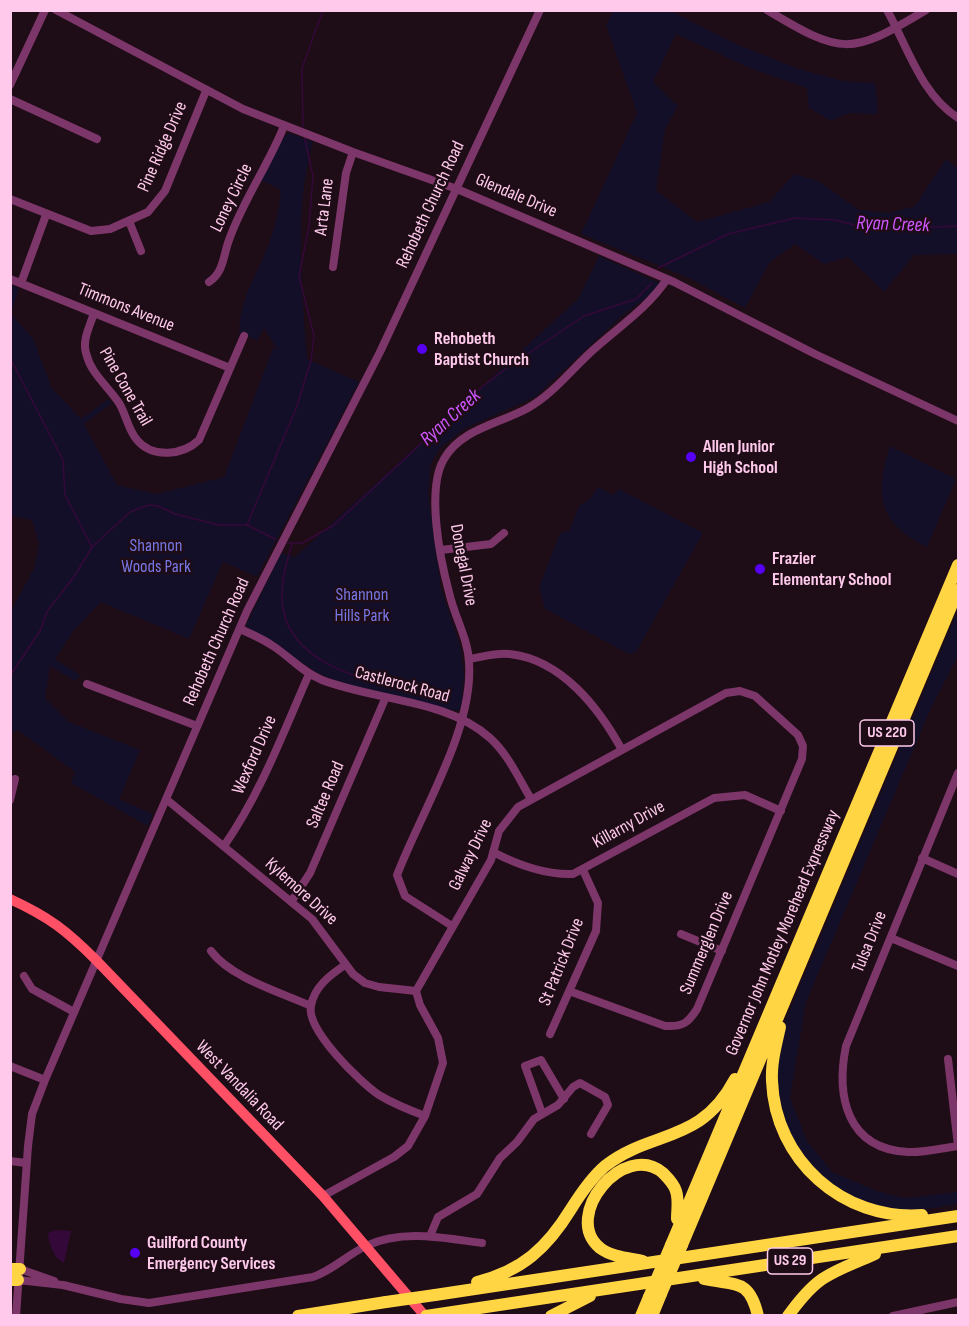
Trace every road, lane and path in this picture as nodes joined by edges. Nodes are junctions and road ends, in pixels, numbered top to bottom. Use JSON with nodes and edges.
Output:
{"nodes":[{"id":1,"x":45,"y":10,"type":"edge"},
{"id":2,"x":56,"y":10,"type":"edge"},
{"id":3,"x":540,"y":10,"type":"edge"},
{"id":4,"x":767,"y":10,"type":"edge"},
{"id":5,"x":887,"y":10,"type":"edge"},
{"id":6,"x":926,"y":10,"type":"edge"},
{"id":7,"x":897,"y":28,"type":"junction"},
{"id":8,"x":10,"y":85,"type":"edge"},
{"id":9,"x":206,"y":91,"type":"junction"},
{"id":10,"x":10,"y":99,"type":"edge"},
{"id":11,"x":958,"y":118,"type":"edge"},
{"id":12,"x":284,"y":126,"type":"junction"},
{"id":13,"x":98,"y":139,"type":"dead end"},
{"id":14,"x":353,"y":152,"type":"junction"},
{"id":15,"x":457,"y":189,"type":"junction"},
{"id":16,"x":10,"y":200,"type":"edge"},
{"id":17,"x":46,"y":215,"type":"junction"},
{"id":18,"x":129,"y":221,"type":"junction"},
{"id":19,"x":141,"y":251,"type":"dead end"},
{"id":20,"x":333,"y":267,"type":"dead end"},
{"id":21,"x":10,"y":279,"type":"edge"},
{"id":22,"x":667,"y":279,"type":"junction"},
{"id":23,"x":209,"y":282,"type":"dead end"},
{"id":24,"x":21,"y":283,"type":"junction"},
{"id":25,"x":94,"y":313,"type":"junction"},
{"id":26,"x":244,"y":336,"type":"dead end"},
{"id":27,"x":230,"y":368,"type":"junction"},
{"id":28,"x":958,"y":421,"type":"edge"},
{"id":29,"x":504,"y":533,"type":"dead end"},
{"id":30,"x":441,"y":550,"type":"junction"},
{"id":31,"x":958,"y":565,"type":"edge"},
{"id":32,"x":958,"y":590,"type":"edge"},
{"id":33,"x":240,"y":629,"type":"junction"},
{"id":34,"x":469,"y":659,"type":"junction"},
{"id":35,"x":309,"y":674,"type":"junction"},
{"id":36,"x":87,"y":684,"type":"dead end"},
{"id":37,"x":385,"y":699,"type":"junction"},
{"id":38,"x":462,"y":720,"type":"junction"},
{"id":39,"x":197,"y":726,"type":"junction"},
{"id":40,"x":622,"y":750,"type":"junction"},
{"id":41,"x":802,"y":759,"type":"joint"},
{"id":42,"x":958,"y":773,"type":"edge"},
{"id":43,"x":15,"y":779,"type":"dead end"},
{"id":44,"x":166,"y":799,"type":"junction"},
{"id":45,"x":531,"y":799,"type":"junction"},
{"id":46,"x":10,"y":800,"type":"edge"},
{"id":47,"x":780,"y":811,"type":"junction"},
{"id":48,"x":224,"y":846,"type":"junction"},
{"id":49,"x":493,"y":852,"type":"junction"},
{"id":50,"x":922,"y":858,"type":"junction"},
{"id":51,"x":583,"y":870,"type":"junction"},
{"id":52,"x":958,"y":874,"type":"edge"},
{"id":53,"x":10,"y":899,"type":"edge"},
{"id":54,"x":291,"y":902,"type":"junction"},
{"id":55,"x":452,"y":926,"type":"junction"},
{"id":56,"x":681,"y":934,"type":"dead end"},
{"id":57,"x":891,"y":938,"type":"junction"},
{"id":58,"x":211,"y":951,"type":"dead end"},
{"id":59,"x":722,"y":951,"type":"junction"},
{"id":60,"x":96,"y":960,"type":"junction"},
{"id":61,"x":345,"y":965,"type":"junction"},
{"id":62,"x":958,"y":966,"type":"edge"},
{"id":63,"x":24,"y":976,"type":"dead end"},
{"id":64,"x":416,"y":991,"type":"junction"},
{"id":65,"x":569,"y":991,"type":"junction"},
{"id":66,"x":311,"y":1006,"type":"junction"},
{"id":67,"x":781,"y":1009,"type":"junction"},
{"id":68,"x":74,"y":1012,"type":"junction"},
{"id":69,"x":766,"y":1020,"type":"junction"},
{"id":70,"x":550,"y":1034,"type":"dead end"},
{"id":71,"x":948,"y":1059,"type":"dead end"},
{"id":72,"x":10,"y":1066,"type":"edge"},
{"id":73,"x":45,"y":1080,"type":"junction"},
{"id":74,"x":564,"y":1099,"type":"junction"},
{"id":75,"x":542,"y":1113,"type":"junction"},
{"id":76,"x":425,"y":1116,"type":"junction"},
{"id":77,"x":591,"y":1134,"type":"dead end"},
{"id":78,"x":958,"y":1146,"type":"edge"},
{"id":79,"x":10,"y":1161,"type":"edge"},
{"id":80,"x":26,"y":1163,"type":"junction"},
{"id":81,"x":323,"y":1196,"type":"junction"},
{"id":82,"x":958,"y":1210,"type":"edge"},
{"id":83,"x":958,"y":1216,"type":"edge"},
{"id":84,"x":678,"y":1228,"type":"junction"},
{"id":85,"x":430,"y":1236,"type":"junction"},
{"id":86,"x":958,"y":1236,"type":"edge"},
{"id":87,"x":482,"y":1243,"type":"dead end"},
{"id":88,"x":676,"y":1245,"type":"junction"},
{"id":89,"x":364,"y":1247,"type":"junction"},
{"id":90,"x":885,"y":1247,"type":"junction"},
{"id":91,"x":651,"y":1262,"type":"junction"},
{"id":92,"x":15,"y":1275,"type":"edge"},
{"id":93,"x":694,"y":1276,"type":"junction"},
{"id":94,"x":463,"y":1291,"type":"junction"},
{"id":95,"x":595,"y":1291,"type":"junction"},
{"id":96,"x":958,"y":1302,"type":"edge"},
{"id":97,"x":655,"y":1306,"type":"edge"},
{"id":98,"x":16,"y":1316,"type":"edge"},
{"id":99,"x":298,"y":1316,"type":"edge"},
{"id":100,"x":425,"y":1316,"type":"edge"},
{"id":101,"x":551,"y":1316,"type":"edge"},
{"id":102,"x":641,"y":1316,"type":"edge"},
{"id":103,"x":758,"y":1316,"type":"edge"},
{"id":104,"x":788,"y":1316,"type":"edge"},
{"id":105,"x":893,"y":1316,"type":"edge"}],
"edges":[{"from":1,"to":8,"type":"street"},
{"from":2,"to":9,"type":"street","name":"Glendale Drive"},
{"from":3,"to":15,"type":"street","name":"Rehobeth Church Road"},
{"from":4,"to":7,"type":"street"},
{"from":5,"to":7,"type":"street"},
{"from":6,"to":7,"type":"street"},
{"from":7,"to":11,"type":"street"},
{"from":9,"to":12,"type":"street","name":"Glendale Drive"},
{"from":9,"to":18,"type":"street","name":"Pine Ridge Drive"},
{"from":10,"to":13,"type":"street"},
{"from":12,"to":14,"type":"street","name":"Glendale Drive"},
{"from":12,"to":23,"type":"street","name":"Loney Circle"},
{"from":14,"to":15,"type":"street","name":"Glendale Drive"},
{"from":14,"to":20,"type":"street","name":"Arta Lane"},
{"from":15,"to":22,"type":"street","name":"Glendale Drive"},
{"from":15,"to":33,"type":"street","name":"Rehobeth Church Road"},
{"from":16,"to":17,"type":"street","name":"Pine Ridge Drive"},
{"from":17,"to":18,"type":"street","name":"Pine Ridge Drive"},
{"from":17,"to":24,"type":"street"},
{"from":18,"to":19,"type":"street"},
{"from":21,"to":24,"type":"street","name":"Timmons Avenue"},
{"from":22,"to":28,"type":"street","name":"Glendale Drive"},
{"from":22,"to":30,"type":"street","name":"Donegal Drive"},
{"from":24,"to":25,"type":"street","name":"Timmons Avenue"},
{"from":25,"to":27,"type":"street","name":"Timmons Avenue"},
{"from":25,"to":27,"type":"street","name":"Pine Cone Trail"},
{"from":26,"to":27,"type":"street","name":"Pine Cone Trail"},
{"from":29,"to":30,"type":"street"},
{"from":30,"to":34,"type":"street","name":"Donegal Drive"},
{"from":31,"to":69,"type":"highway","name":"Governor John Motley Morehead Expressway","number":"US 220"},
{"from":32,"to":67,"type":"highway","name":"Governor John Motley Morehead Expressway","number":"US 220"},
{"from":33,"to":35,"type":"street","name":"Castlerock Road"},
{"from":33,"to":39,"type":"street","name":"Rehobeth Church Road"},
{"from":34,"to":38,"type":"street","name":"Donegal Drive"},
{"from":34,"to":40,"type":"street"},
{"from":35,"to":37,"type":"street","name":"Castlerock Road"},
{"from":35,"to":48,"type":"street","name":"Wexford Drive"},
{"from":36,"to":39,"type":"street"},
{"from":37,"to":38,"type":"street","name":"Castlerock Road"},
{"from":37,"to":54,"type":"street","name":"Saltee Road"},
{"from":38,"to":45,"type":"street","name":"Castlerock Road"},
{"from":38,"to":55,"type":"street","name":"Donegal Drive"},
{"from":39,"to":44,"type":"street","name":"Rehobeth Church Road"},
{"from":40,"to":41,"type":"street","name":"Galway Drive"},
{"from":40,"to":45,"type":"street","name":"Galway Drive"},
{"from":41,"to":47,"type":"street","name":"Summerglen Drive"},
{"from":42,"to":50,"type":"street","name":"Tulsa Drive"},
{"from":43,"to":46,"type":"street"},
{"from":44,"to":48,"type":"street","name":"Kylemore Drive"},
{"from":44,"to":60,"type":"street","name":"Rehobeth Church Road"},
{"from":45,"to":49,"type":"street","name":"Galway Drive"},
{"from":47,"to":51,"type":"street","name":"Killarny Drive"},
{"from":47,"to":59,"type":"street","name":"Summerglen Drive"},
{"from":48,"to":54,"type":"street","name":"Kylemore Drive"},
{"from":49,"to":51,"type":"street","name":"Killarny Drive"},
{"from":49,"to":55,"type":"street","name":"Galway Drive"},
{"from":50,"to":52,"type":"street"},
{"from":50,"to":57,"type":"street","name":"Tulsa Drive"},
{"from":51,"to":65,"type":"street","name":"St Patrick Drive"},
{"from":53,"to":60,"type":"main road","name":"West Vandalia Road"},
{"from":54,"to":61,"type":"street","name":"Kylemore Drive"},
{"from":55,"to":64,"type":"street","name":"Galway Drive"},
{"from":56,"to":59,"type":"street"},
{"from":57,"to":62,"type":"street"},
{"from":57,"to":78,"type":"street","name":"Tulsa Drive"},
{"from":58,"to":66,"type":"street"},
{"from":59,"to":65,"type":"street","name":"Summerglen Drive"},
{"from":60,"to":68,"type":"street","name":"Rehobeth Church Road"},
{"from":60,"to":81,"type":"main road","name":"West Vandalia Road"},
{"from":61,"to":64,"type":"street","name":"Kylemore Drive"},
{"from":61,"to":66,"type":"street"},
{"from":63,"to":68,"type":"street"},
{"from":64,"to":76,"type":"street"},
{"from":65,"to":70,"type":"street","name":"St Patrick Drive"},
{"from":66,"to":76,"type":"street"},
{"from":67,"to":82,"type":"highway"},
{"from":67,"to":88,"type":"highway","name":"Governor John Motley Morehead Expressway","number":"US 220"},
{"from":68,"to":73,"type":"street","name":"Rehobeth Church Road"},
{"from":69,"to":84,"type":"highway","name":"Governor John Motley Morehead Expressway","number":"US 220"},
{"from":69,"to":94,"type":"highway"},
{"from":71,"to":78,"type":"street"},
{"from":72,"to":73,"type":"street"},
{"from":73,"to":80,"type":"street","name":"Rehobeth Church Road"},
{"from":74,"to":75,"type":"street"},
{"from":74,"to":75,"type":"street"},
{"from":74,"to":77,"type":"street"},
{"from":75,"to":85,"type":"street"},
{"from":76,"to":81,"type":"street"},
{"from":79,"to":80,"type":"street"},
{"from":80,"to":92,"type":"street","name":"Rehobeth Church Road"},
{"from":81,"to":89,"type":"main road","name":"West Vandalia Road"},
{"from":83,"to":91,"type":"highway","number":"US 29"},
{"from":84,"to":88,"type":"highway","name":"Governor John Motley Morehead Expressway","number":"US 220"},
{"from":84,"to":91,"type":"highway"},
{"from":85,"to":87,"type":"street"},
{"from":85,"to":89,"type":"street"},
{"from":86,"to":90,"type":"highway","number":"US 29"},
{"from":88,"to":97,"type":"highway","name":"Governor John Motley Morehead Expressway","number":"US 220","bridge":true},
{"from":89,"to":92,"type":"street"},
{"from":89,"to":100,"type":"main road","name":"West Vandalia Road"},
{"from":90,"to":93,"type":"highway","number":"US 29"},
{"from":90,"to":104,"type":"highway"},
{"from":91,"to":94,"type":"highway","number":"US 29"},
{"from":92,"to":98,"type":"street","name":"Rehobeth Church Road"},
{"from":93,"to":95,"type":"highway","number":"US 29"},
{"from":93,"to":103,"type":"highway"},
{"from":94,"to":99,"type":"highway","number":"US 29","bridge":true},
{"from":95,"to":100,"type":"highway","number":"US 29"},
{"from":95,"to":101,"type":"highway"},
{"from":96,"to":105,"type":"street"},
{"from":97,"to":102,"type":"highway","name":"Governor John Motley Morehead Expressway","number":"US 220"}]}
